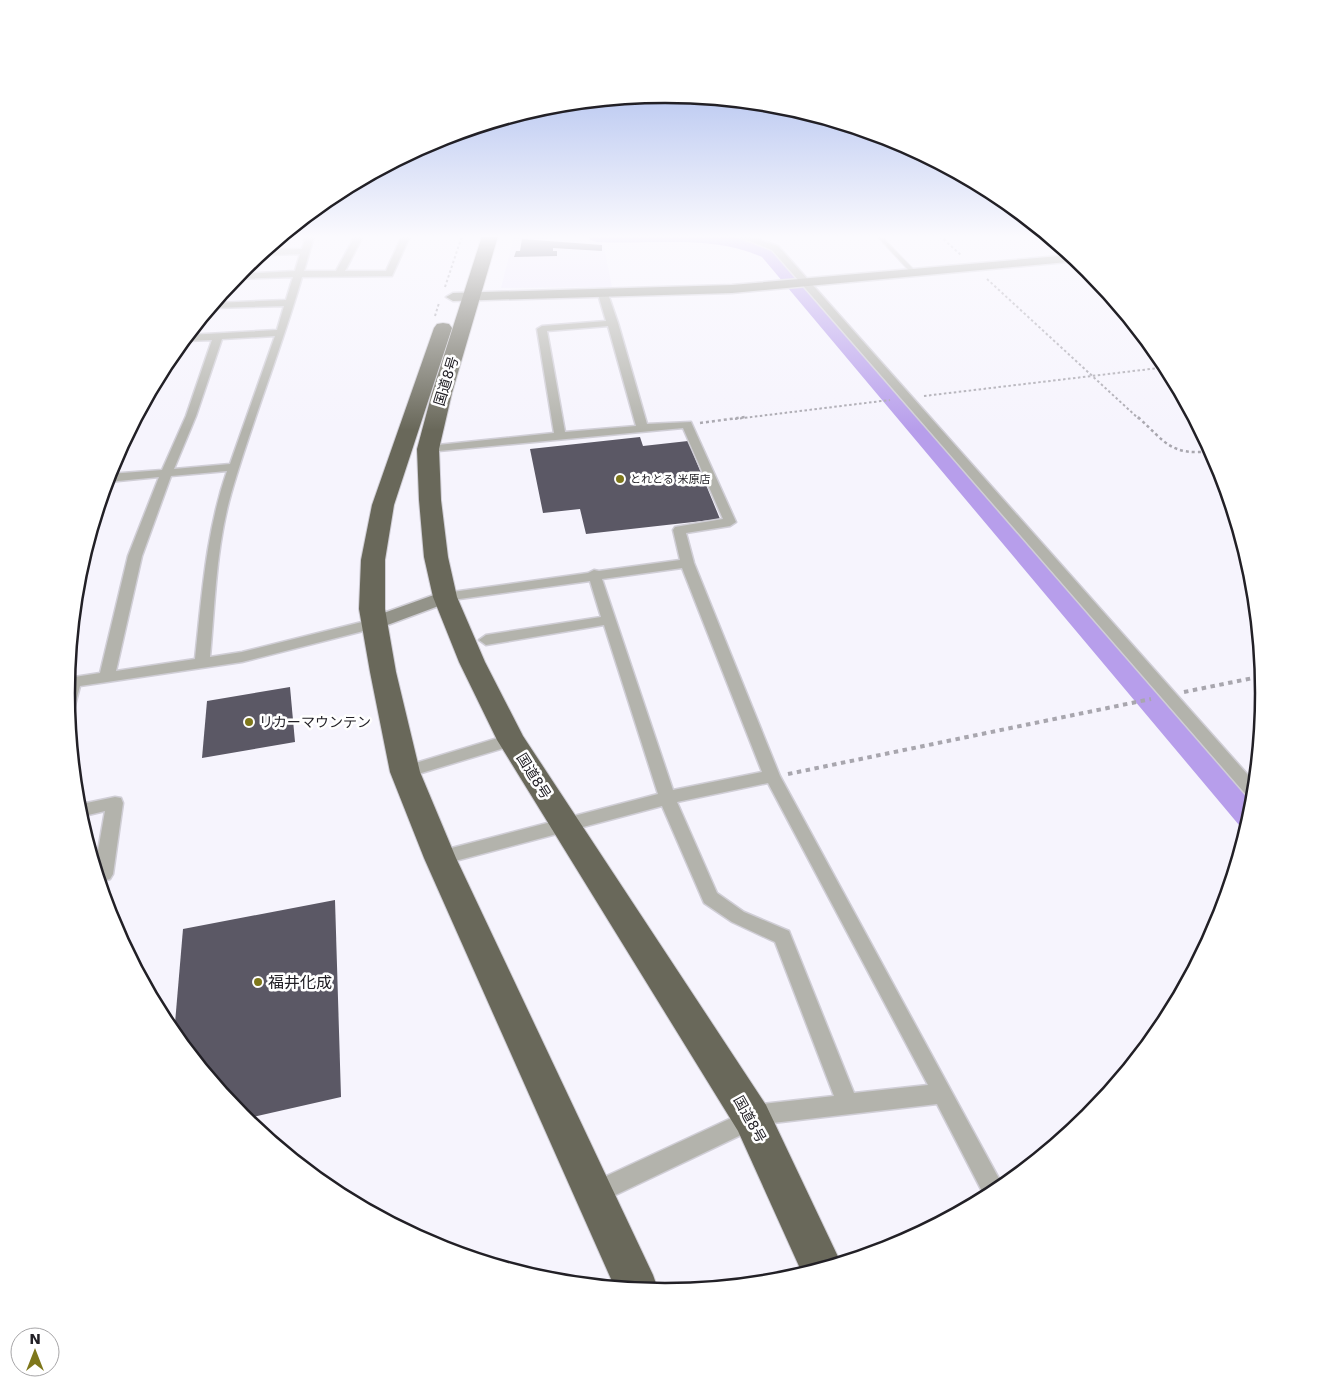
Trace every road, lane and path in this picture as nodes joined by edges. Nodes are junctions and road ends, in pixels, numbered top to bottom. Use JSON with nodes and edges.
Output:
{"nodes":[{"id":1,"x":458,"y":301,"type":"edge"},
{"id":2,"x":460,"y":301,"type":"edge"},
{"id":3,"x":605,"y":301,"type":"edge"},
{"id":4,"x":815,"y":301,"type":"edge"},
{"id":5,"x":1011,"y":301,"type":"edge"},
{"id":6,"x":290,"y":303,"type":"joint"},
{"id":7,"x":221,"y":306,"type":"edge"},
{"id":8,"x":613,"y":323,"type":"junction"},
{"id":9,"x":281,"y":332,"type":"junction"},
{"id":10,"x":218,"y":336,"type":"junction"},
{"id":11,"x":195,"y":337,"type":"edge"},
{"id":12,"x":1158,"y":368,"type":"edge"},
{"id":13,"x":1094,"y":376,"type":"junction"},
{"id":14,"x":908,"y":398,"type":"junction"},
{"id":15,"x":885,"y":401,"type":"dead end"},
{"id":16,"x":687,"y":424,"type":"junction"},
{"id":17,"x":643,"y":429,"type":"junction"},
{"id":18,"x":560,"y":436,"type":"junction"},
{"id":19,"x":428,"y":449,"type":"junction"},
{"id":20,"x":1204,"y":452,"type":"edge"},
{"id":21,"x":234,"y":467,"type":"junction"},
{"id":22,"x":166,"y":473,"type":"junction"},
{"id":23,"x":116,"y":477,"type":"edge"},
{"id":24,"x":687,"y":563,"type":"junction"},
{"id":25,"x":594,"y":574,"type":"junction"},
{"id":26,"x":445,"y":597,"type":"junction"},
{"id":27,"x":609,"y":620,"type":"junction"},
{"id":28,"x":374,"y":624,"type":"junction"},
{"id":29,"x":486,"y":640,"type":"dead end"},
{"id":30,"x":202,"y":662,"type":"junction"},
{"id":31,"x":107,"y":676,"type":"junction"},
{"id":32,"x":1256,"y":677,"type":"edge"},
{"id":33,"x":75,"y":681,"type":"edge"},
{"id":34,"x":1168,"y":695,"type":"junction"},
{"id":35,"x":1137,"y":702,"type":"dead end"},
{"id":36,"x":511,"y":740,"type":"junction"},
{"id":37,"x":405,"y":772,"type":"junction"},
{"id":38,"x":772,"y":776,"type":"junction"},
{"id":39,"x":1249,"y":787,"type":"edge"},
{"id":40,"x":667,"y":798,"type":"junction"},
{"id":41,"x":86,"y":809,"type":"edge"},
{"id":42,"x":565,"y":825,"type":"junction"},
{"id":43,"x":440,"y":858,"type":"junction"},
{"id":44,"x":103,"y":874,"type":"edge"},
{"id":45,"x":944,"y":1093,"type":"junction"},
{"id":46,"x":847,"y":1103,"type":"junction"},
{"id":47,"x":752,"y":1118,"type":"junction"},
{"id":48,"x":991,"y":1186,"type":"edge"},
{"id":49,"x":595,"y":1193,"type":"junction"},
{"id":50,"x":819,"y":1264,"type":"edge"},
{"id":51,"x":635,"y":1283,"type":"edge"}],
"edges":[{"from":1,"to":28,"type":"highway","name":"国道8号"},
{"from":2,"to":19,"type":"highway","name":"国道8号"},
{"from":3,"to":8,"type":"street"},
{"from":4,"to":14,"type":"street"},
{"from":5,"to":13,"type":"path"},
{"from":6,"to":7,"type":"street"},
{"from":6,"to":9,"type":"street"},
{"from":8,"to":17,"type":"street"},
{"from":8,"to":18,"type":"street"},
{"from":9,"to":10,"type":"street"},
{"from":9,"to":21,"type":"street"},
{"from":10,"to":11,"type":"street"},
{"from":10,"to":22,"type":"street"},
{"from":12,"to":13,"type":"path"},
{"from":13,"to":14,"type":"path"},
{"from":13,"to":20,"type":"path"},
{"from":14,"to":34,"type":"street"},
{"from":15,"to":16,"type":"path"},
{"from":16,"to":17,"type":"street"},
{"from":16,"to":24,"type":"street"},
{"from":17,"to":18,"type":"street"},
{"from":18,"to":19,"type":"street"},
{"from":19,"to":26,"type":"highway","name":"国道8号"},
{"from":21,"to":22,"type":"street"},
{"from":21,"to":30,"type":"street"},
{"from":22,"to":23,"type":"street"},
{"from":22,"to":31,"type":"street"},
{"from":24,"to":25,"type":"street"},
{"from":24,"to":38,"type":"street"},
{"from":25,"to":26,"type":"street"},
{"from":25,"to":27,"type":"street"},
{"from":26,"to":28,"type":"main road"},
{"from":26,"to":36,"type":"highway","name":"国道8号"},
{"from":27,"to":29,"type":"street"},
{"from":27,"to":40,"type":"street"},
{"from":28,"to":30,"type":"street"},
{"from":28,"to":37,"type":"highway","name":"国道8号"},
{"from":30,"to":31,"type":"street"},
{"from":31,"to":33,"type":"street"},
{"from":32,"to":34,"type":"path"},
{"from":34,"to":39,"type":"street"},
{"from":35,"to":38,"type":"path"},
{"from":36,"to":37,"type":"street"},
{"from":36,"to":42,"type":"highway","name":"国道8号"},
{"from":37,"to":43,"type":"highway","name":"国道8号"},
{"from":38,"to":40,"type":"street"},
{"from":38,"to":45,"type":"street"},
{"from":40,"to":42,"type":"street"},
{"from":40,"to":46,"type":"street"},
{"from":41,"to":44,"type":"street"},
{"from":42,"to":43,"type":"street"},
{"from":42,"to":47,"type":"highway","name":"国道8号"},
{"from":43,"to":49,"type":"highway","name":"国道8号"},
{"from":45,"to":46,"type":"street"},
{"from":45,"to":48,"type":"street"},
{"from":46,"to":47,"type":"street"},
{"from":47,"to":49,"type":"street"},
{"from":47,"to":50,"type":"highway","name":"国道8号"},
{"from":49,"to":51,"type":"highway","name":"国道8号"}]}
